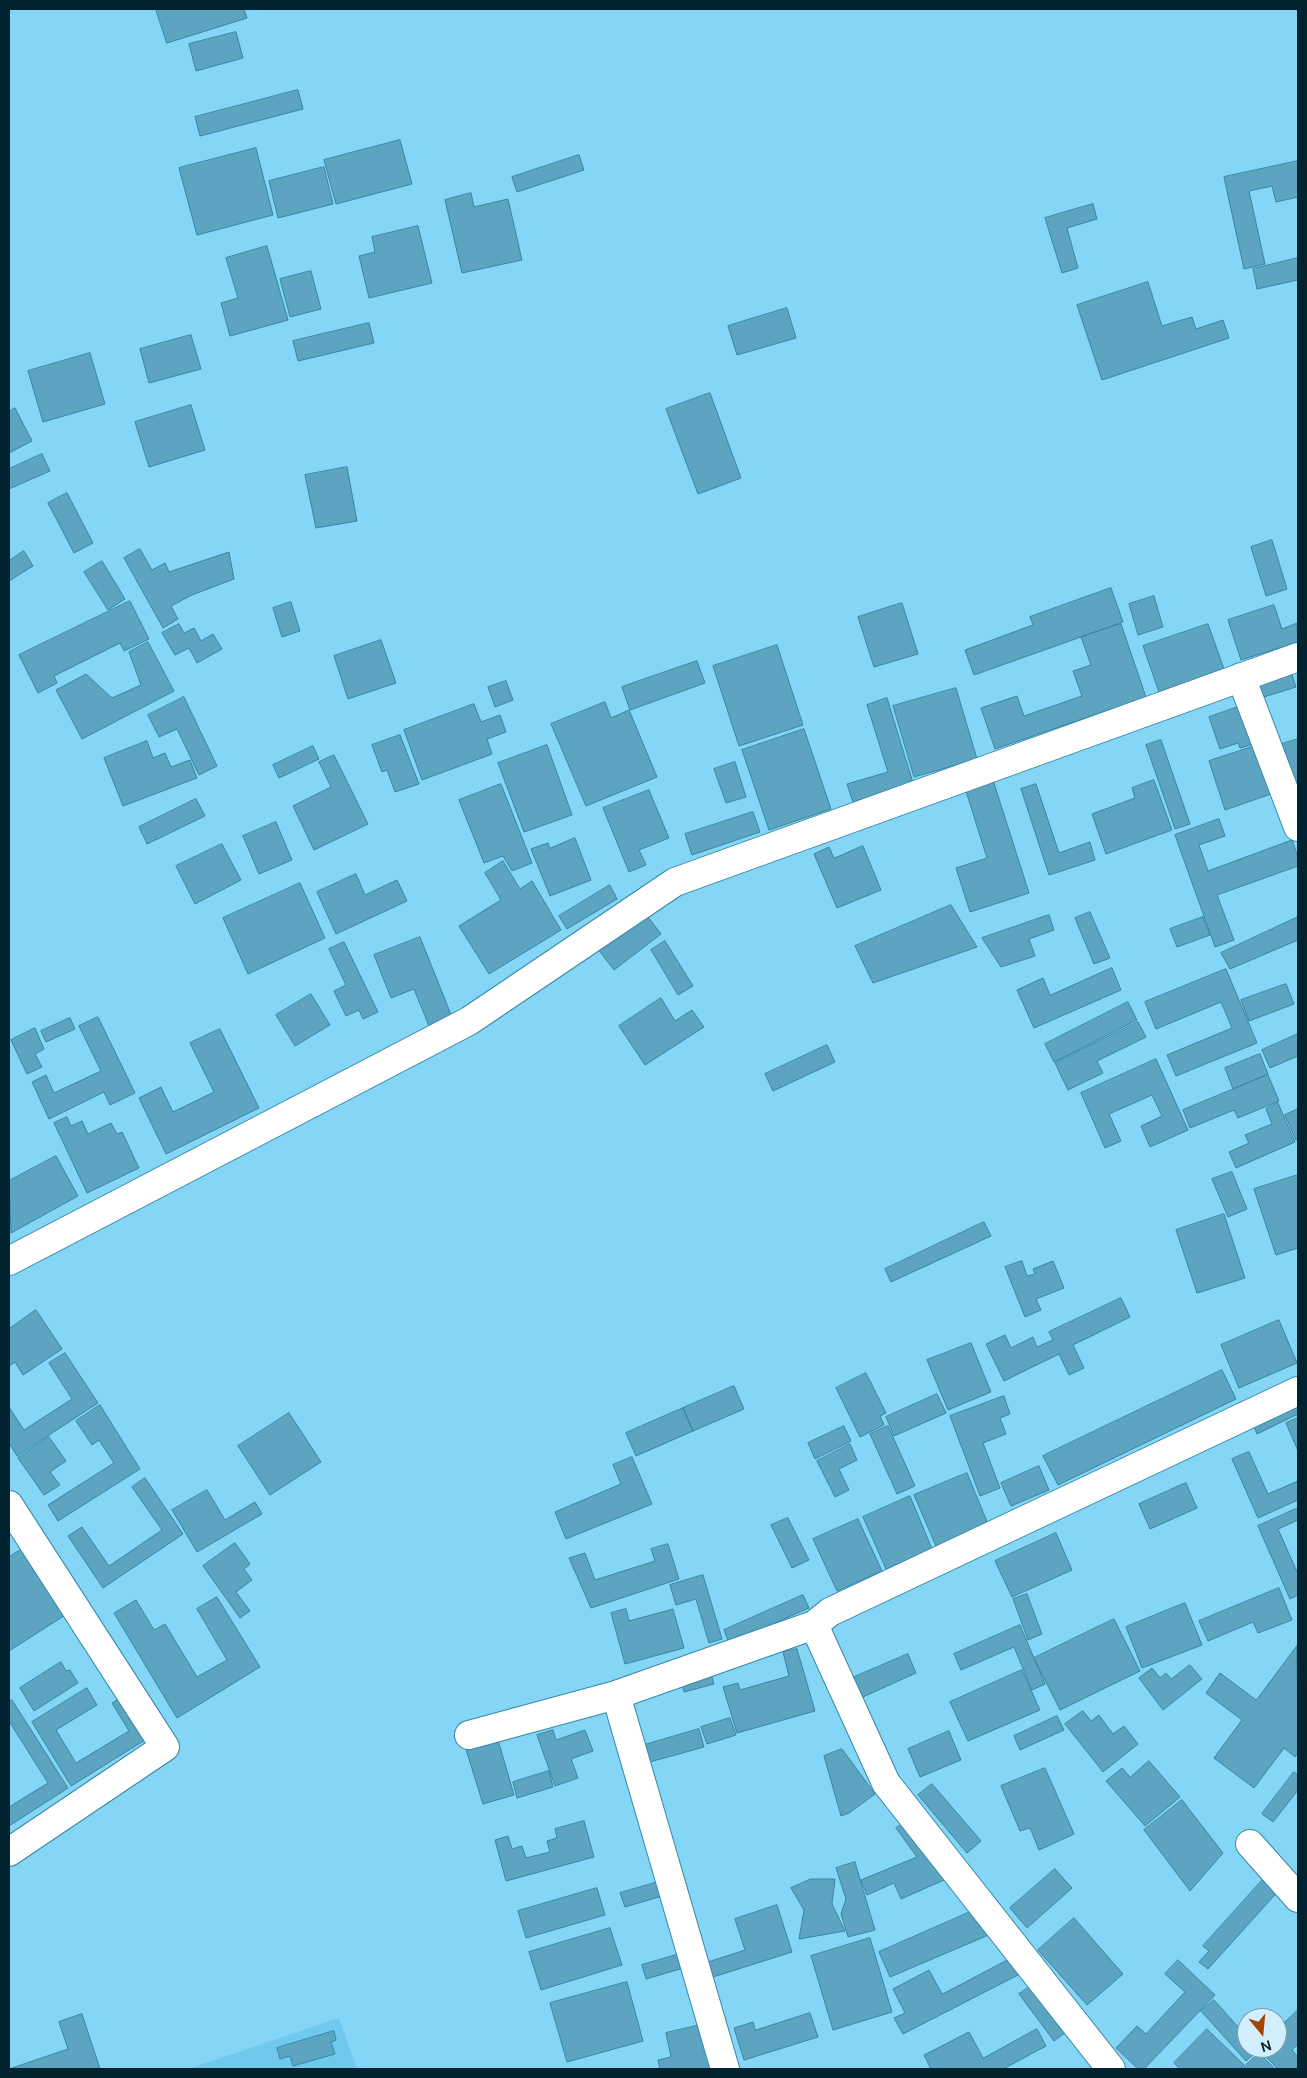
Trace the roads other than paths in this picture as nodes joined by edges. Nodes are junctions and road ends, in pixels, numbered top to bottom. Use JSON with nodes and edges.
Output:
{"nodes":[{"id":1,"x":1298,"y":657,"type":"edge"},
{"id":2,"x":1241,"y":677,"type":"junction"},
{"id":3,"x":1298,"y":827,"type":"edge"},
{"id":4,"x":9,"y":1261,"type":"edge"},
{"id":5,"x":1298,"y":1391,"type":"edge"},
{"id":6,"x":9,"y":1505,"type":"edge"},
{"id":7,"x":814,"y":1625,"type":"junction"},
{"id":8,"x":616,"y":1695,"type":"junction"},
{"id":9,"x":469,"y":1736,"type":"dead end"},
{"id":10,"x":1250,"y":1844,"type":"dead end"},
{"id":11,"x":9,"y":1852,"type":"edge"},
{"id":12,"x":1298,"y":1898,"type":"edge"},
{"id":13,"x":725,"y":2069,"type":"edge"},
{"id":14,"x":1111,"y":2069,"type":"edge"}],
"edges":[{"from":1,"to":2,"type":"street"},
{"from":2,"to":3,"type":"street"},
{"from":2,"to":4,"type":"street"},
{"from":5,"to":7,"type":"street"},
{"from":6,"to":11,"type":"street"},
{"from":7,"to":8,"type":"street"},
{"from":7,"to":14,"type":"street"},
{"from":8,"to":9,"type":"street"},
{"from":8,"to":13,"type":"street"},
{"from":10,"to":12,"type":"street"}]}
